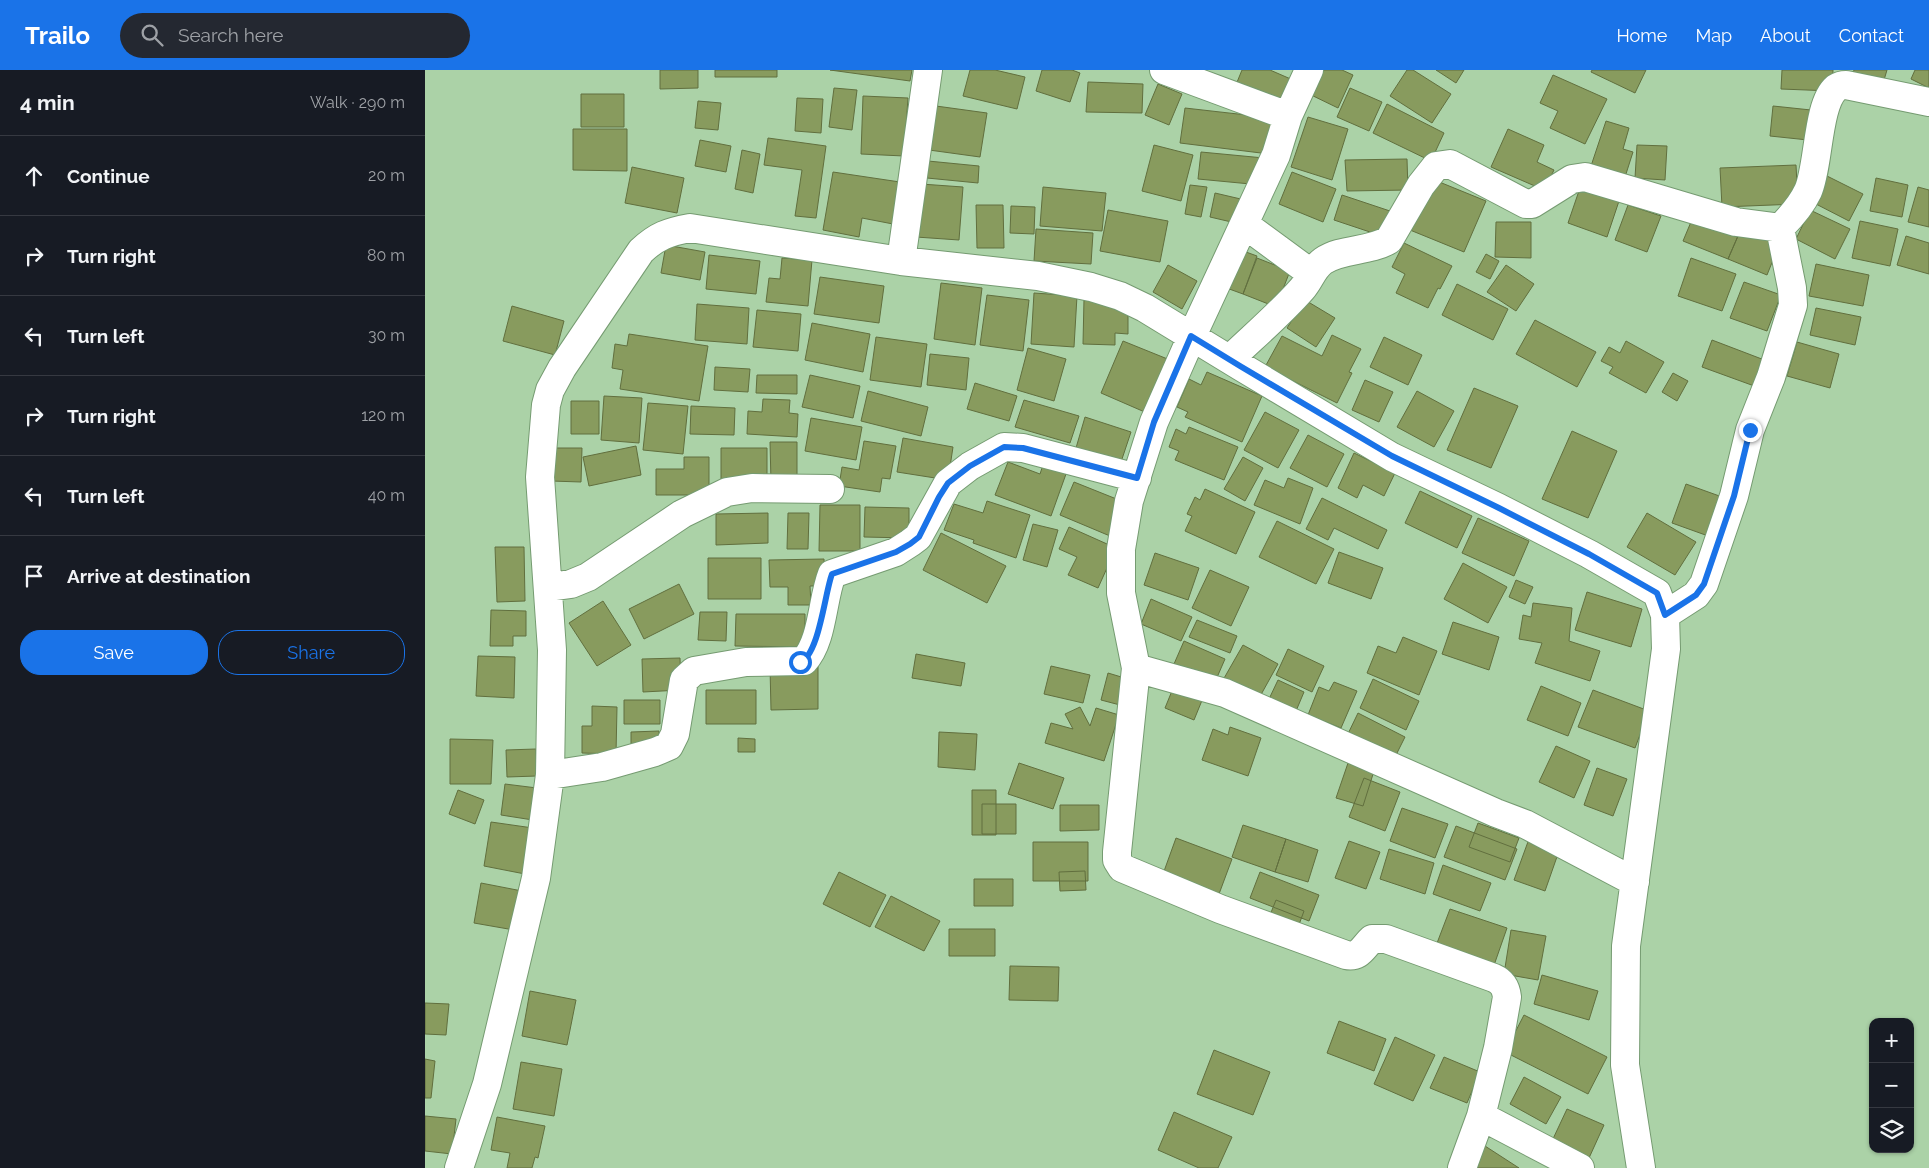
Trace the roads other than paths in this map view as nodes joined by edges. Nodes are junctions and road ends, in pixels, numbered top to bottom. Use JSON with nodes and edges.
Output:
{"nodes":[{"id":1,"x":928,"y":70,"type":"edge"},
{"id":2,"x":1164,"y":70,"type":"edge"},
{"id":3,"x":1309,"y":70,"type":"edge"},
{"id":4,"x":1929,"y":102,"type":"edge"},
{"id":5,"x":1288,"y":116,"type":"junction"},
{"id":6,"x":1243,"y":224,"type":"junction"},
{"id":7,"x":1780,"y":228,"type":"junction"},
{"id":8,"x":901,"y":261,"type":"junction"},
{"id":9,"x":1312,"y":274,"type":"junction"},
{"id":10,"x":1191,"y":336,"type":"junction"},
{"id":11,"x":1230,"y":359,"type":"junction"},
{"id":12,"x":1137,"y":478,"type":"junction"},
{"id":13,"x":829,"y":489,"type":"dead end"},
{"id":14,"x":549,"y":587,"type":"junction"},
{"id":15,"x":1665,"y":615,"type":"junction"},
{"id":16,"x":1136,"y":668,"type":"junction"},
{"id":17,"x":550,"y":775,"type":"junction"},
{"id":18,"x":1635,"y":882,"type":"junction"},
{"id":19,"x":1481,"y":1116,"type":"junction"},
{"id":20,"x":459,"y":1168,"type":"edge"},
{"id":21,"x":1462,"y":1168,"type":"edge"},
{"id":22,"x":1580,"y":1168,"type":"edge"},
{"id":23,"x":1641,"y":1168,"type":"edge"}],
"edges":[{"from":1,"to":8,"type":"street"},
{"from":2,"to":5,"type":"street"},
{"from":3,"to":5,"type":"street"},
{"from":4,"to":7,"type":"street"},
{"from":5,"to":6,"type":"street"},
{"from":6,"to":9,"type":"street"},
{"from":6,"to":10,"type":"street"},
{"from":7,"to":9,"type":"street"},
{"from":7,"to":15,"type":"street"},
{"from":8,"to":10,"type":"street"},
{"from":8,"to":14,"type":"street"},
{"from":9,"to":11,"type":"street"},
{"from":10,"to":11,"type":"street"},
{"from":10,"to":12,"type":"street"},
{"from":11,"to":15,"type":"street"},
{"from":12,"to":16,"type":"street"},
{"from":12,"to":17,"type":"street"},
{"from":13,"to":14,"type":"street"},
{"from":14,"to":17,"type":"street"},
{"from":15,"to":18,"type":"street"},
{"from":16,"to":18,"type":"street"},
{"from":16,"to":19,"type":"street"},
{"from":17,"to":20,"type":"street"},
{"from":18,"to":23,"type":"street"},
{"from":19,"to":21,"type":"street"},
{"from":19,"to":22,"type":"street"}]}
